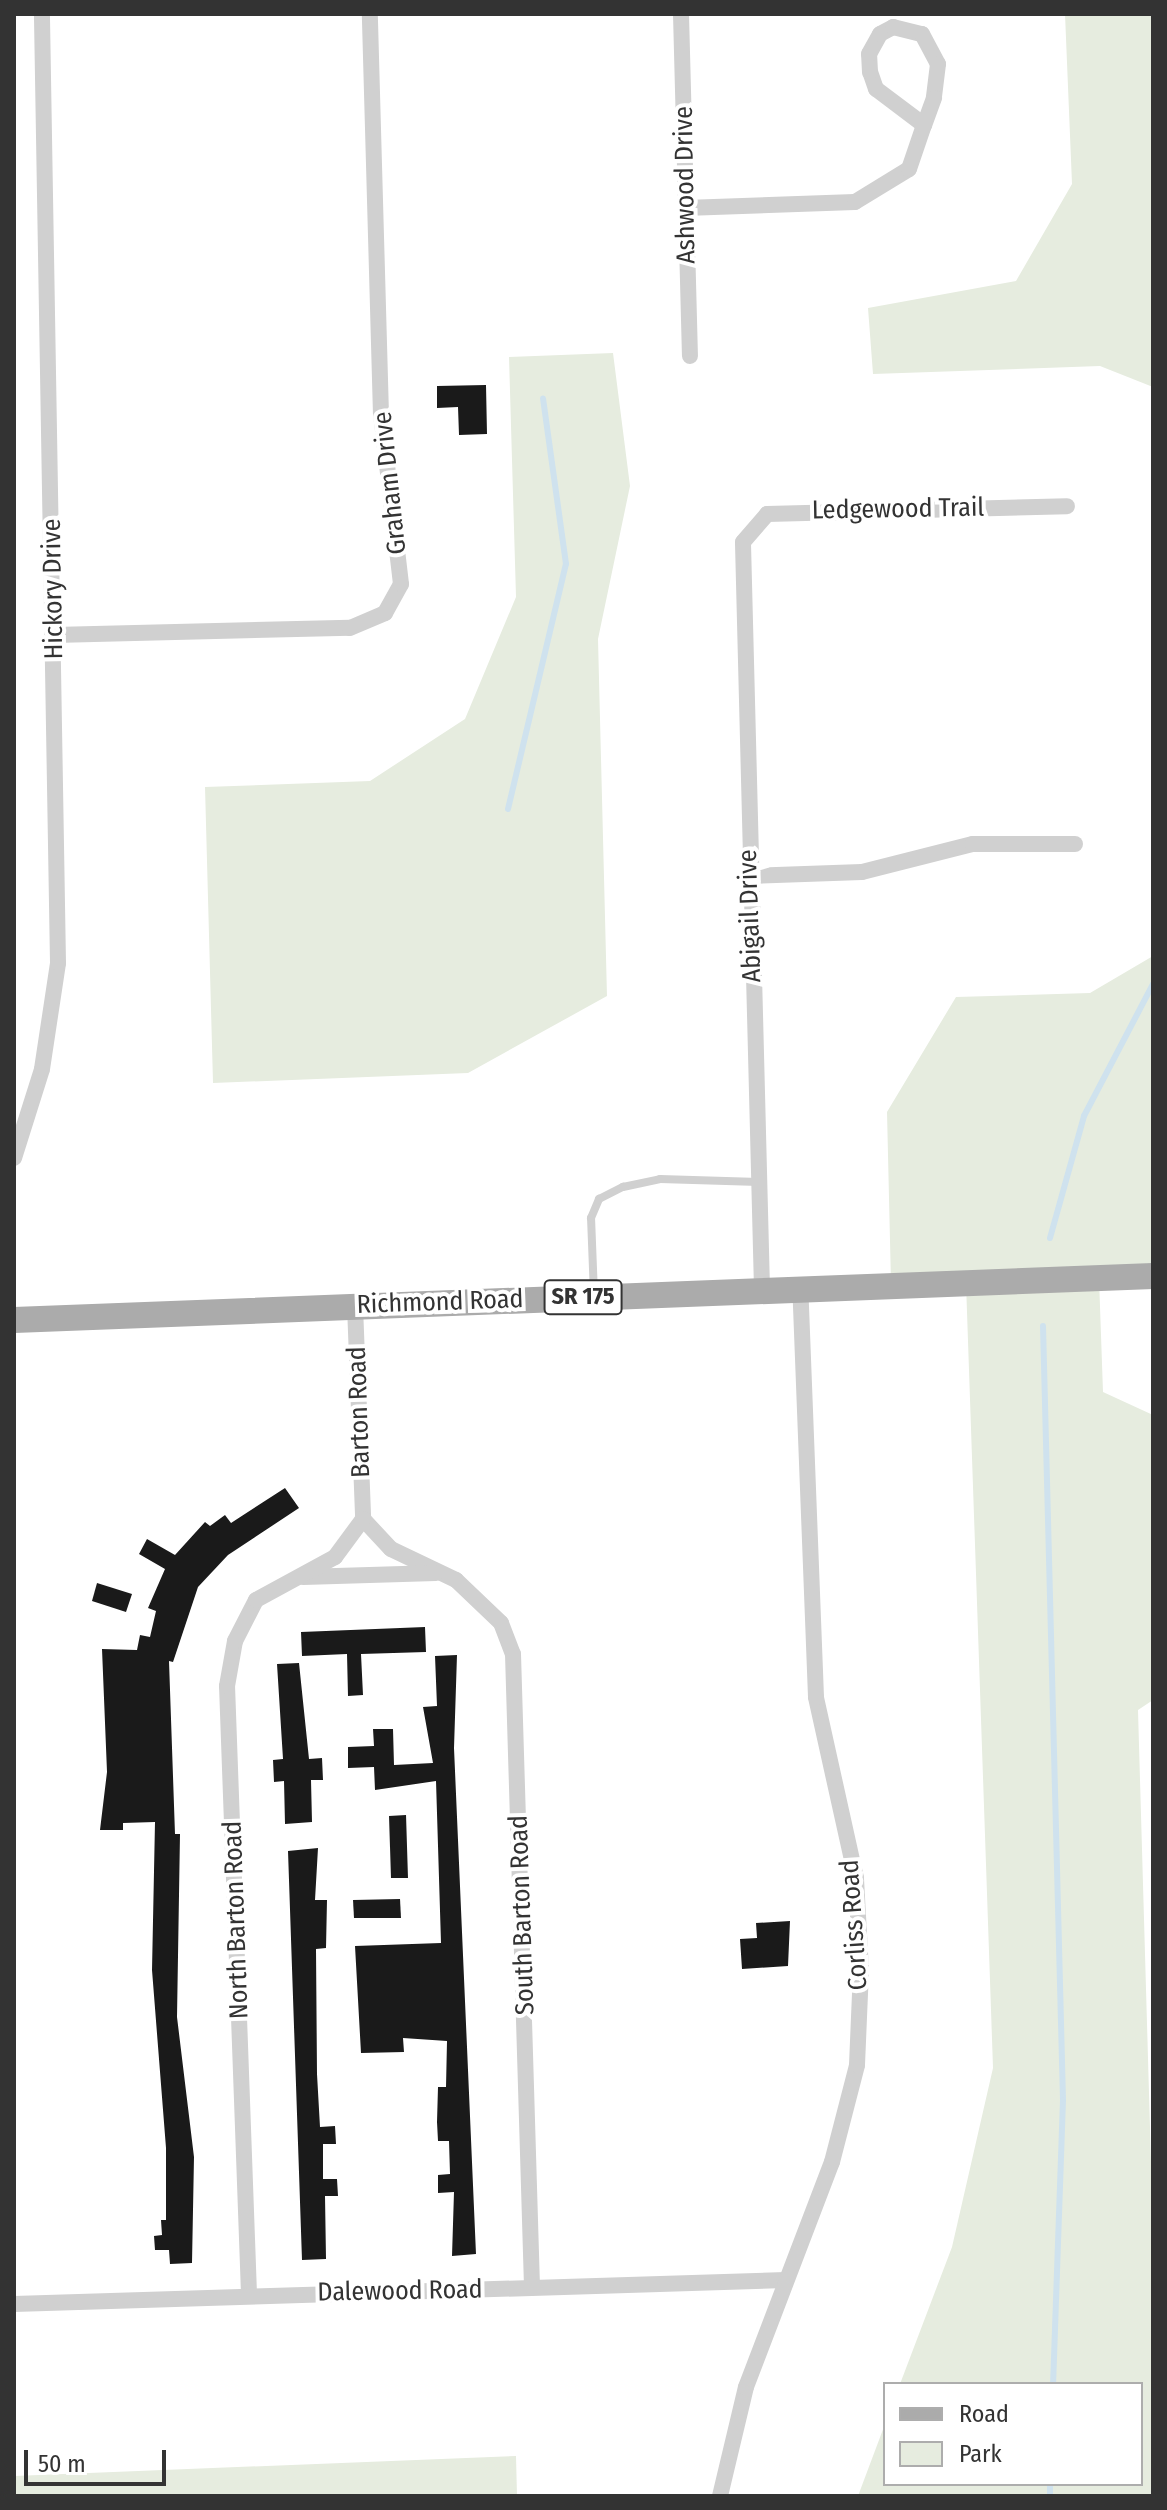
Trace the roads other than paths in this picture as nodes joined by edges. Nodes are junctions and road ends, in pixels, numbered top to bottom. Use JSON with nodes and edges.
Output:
{"nodes":[{"id":1,"x":42,"y":14,"type":"edge"},
{"id":2,"x":370,"y":14,"type":"edge"},
{"id":3,"x":681,"y":14,"type":"edge"},
{"id":4,"x":924,"y":125,"type":"junction"},
{"id":5,"x":685,"y":208,"type":"junction"},
{"id":6,"x":690,"y":356,"type":"dead end"},
{"id":7,"x":1067,"y":506,"type":"dead end"},
{"id":8,"x":743,"y":542,"type":"joint"},
{"id":9,"x":54,"y":635,"type":"junction"},
{"id":10,"x":1075,"y":844,"type":"dead end"},
{"id":11,"x":748,"y":876,"type":"junction"},
{"id":12,"x":14,"y":1158,"type":"edge"},
{"id":13,"x":759,"y":1182,"type":"junction"},
{"id":14,"x":1153,"y":1276,"type":"edge"},
{"id":15,"x":800,"y":1288,"type":"junction"},
{"id":16,"x":762,"y":1289,"type":"junction"},
{"id":17,"x":594,"y":1296,"type":"junction"},
{"id":18,"x":355,"y":1306,"type":"junction"},
{"id":19,"x":14,"y":1320,"type":"edge"},
{"id":20,"x":363,"y":1519,"type":"junction"},
{"id":21,"x":441,"y":1573,"type":"junction"},
{"id":22,"x":299,"y":1577,"type":"junction"},
{"id":23,"x":786,"y":2280,"type":"junction"},
{"id":24,"x":532,"y":2288,"type":"junction"},
{"id":25,"x":249,"y":2294,"type":"junction"},
{"id":26,"x":14,"y":2304,"type":"edge"},
{"id":27,"x":720,"y":2496,"type":"edge"}],
"edges":[{"from":1,"to":9,"type":"street","name":"Hickory Drive"},
{"from":2,"to":9,"type":"street","name":"Graham Drive"},
{"from":3,"to":5,"type":"street","name":"Ashwood Drive"},
{"from":4,"to":4,"type":"street"},
{"from":4,"to":5,"type":"street"},
{"from":5,"to":6,"type":"street","name":"Ashwood Drive"},
{"from":7,"to":8,"type":"street","name":"Ledgewood Trail"},
{"from":8,"to":11,"type":"street","name":"Abigail Drive"},
{"from":9,"to":12,"type":"street","name":"Hickory Drive"},
{"from":10,"to":11,"type":"street"},
{"from":11,"to":13,"type":"street","name":"Abigail Drive"},
{"from":13,"to":16,"type":"street","name":"Abigail Drive"},
{"from":13,"to":17,"type":"lane"},
{"from":14,"to":15,"type":"main road","name":"Richmond Road","number":"SR 175"},
{"from":15,"to":16,"type":"main road","name":"Richmond Road","number":"SR 175"},
{"from":15,"to":23,"type":"street","name":"Corliss Road"},
{"from":16,"to":17,"type":"main road","name":"Richmond Road","number":"SR 175"},
{"from":17,"to":18,"type":"main road","name":"Richmond Road","number":"SR 175"},
{"from":18,"to":19,"type":"main road","name":"Richmond Road","number":"SR 175"},
{"from":18,"to":20,"type":"street","name":"Barton Road"},
{"from":20,"to":21,"type":"street","name":"South Barton Road"},
{"from":20,"to":22,"type":"street","name":"North Barton Road"},
{"from":21,"to":22,"type":"street","name":"North Barton Road"},
{"from":21,"to":24,"type":"street","name":"South Barton Road"},
{"from":22,"to":25,"type":"street","name":"North Barton Road"},
{"from":23,"to":24,"type":"street","name":"Dalewood Road"},
{"from":23,"to":27,"type":"street","name":"Corliss Road"},
{"from":24,"to":25,"type":"street","name":"Dalewood Road"},
{"from":25,"to":26,"type":"street","name":"Dalewood Road"}]}
